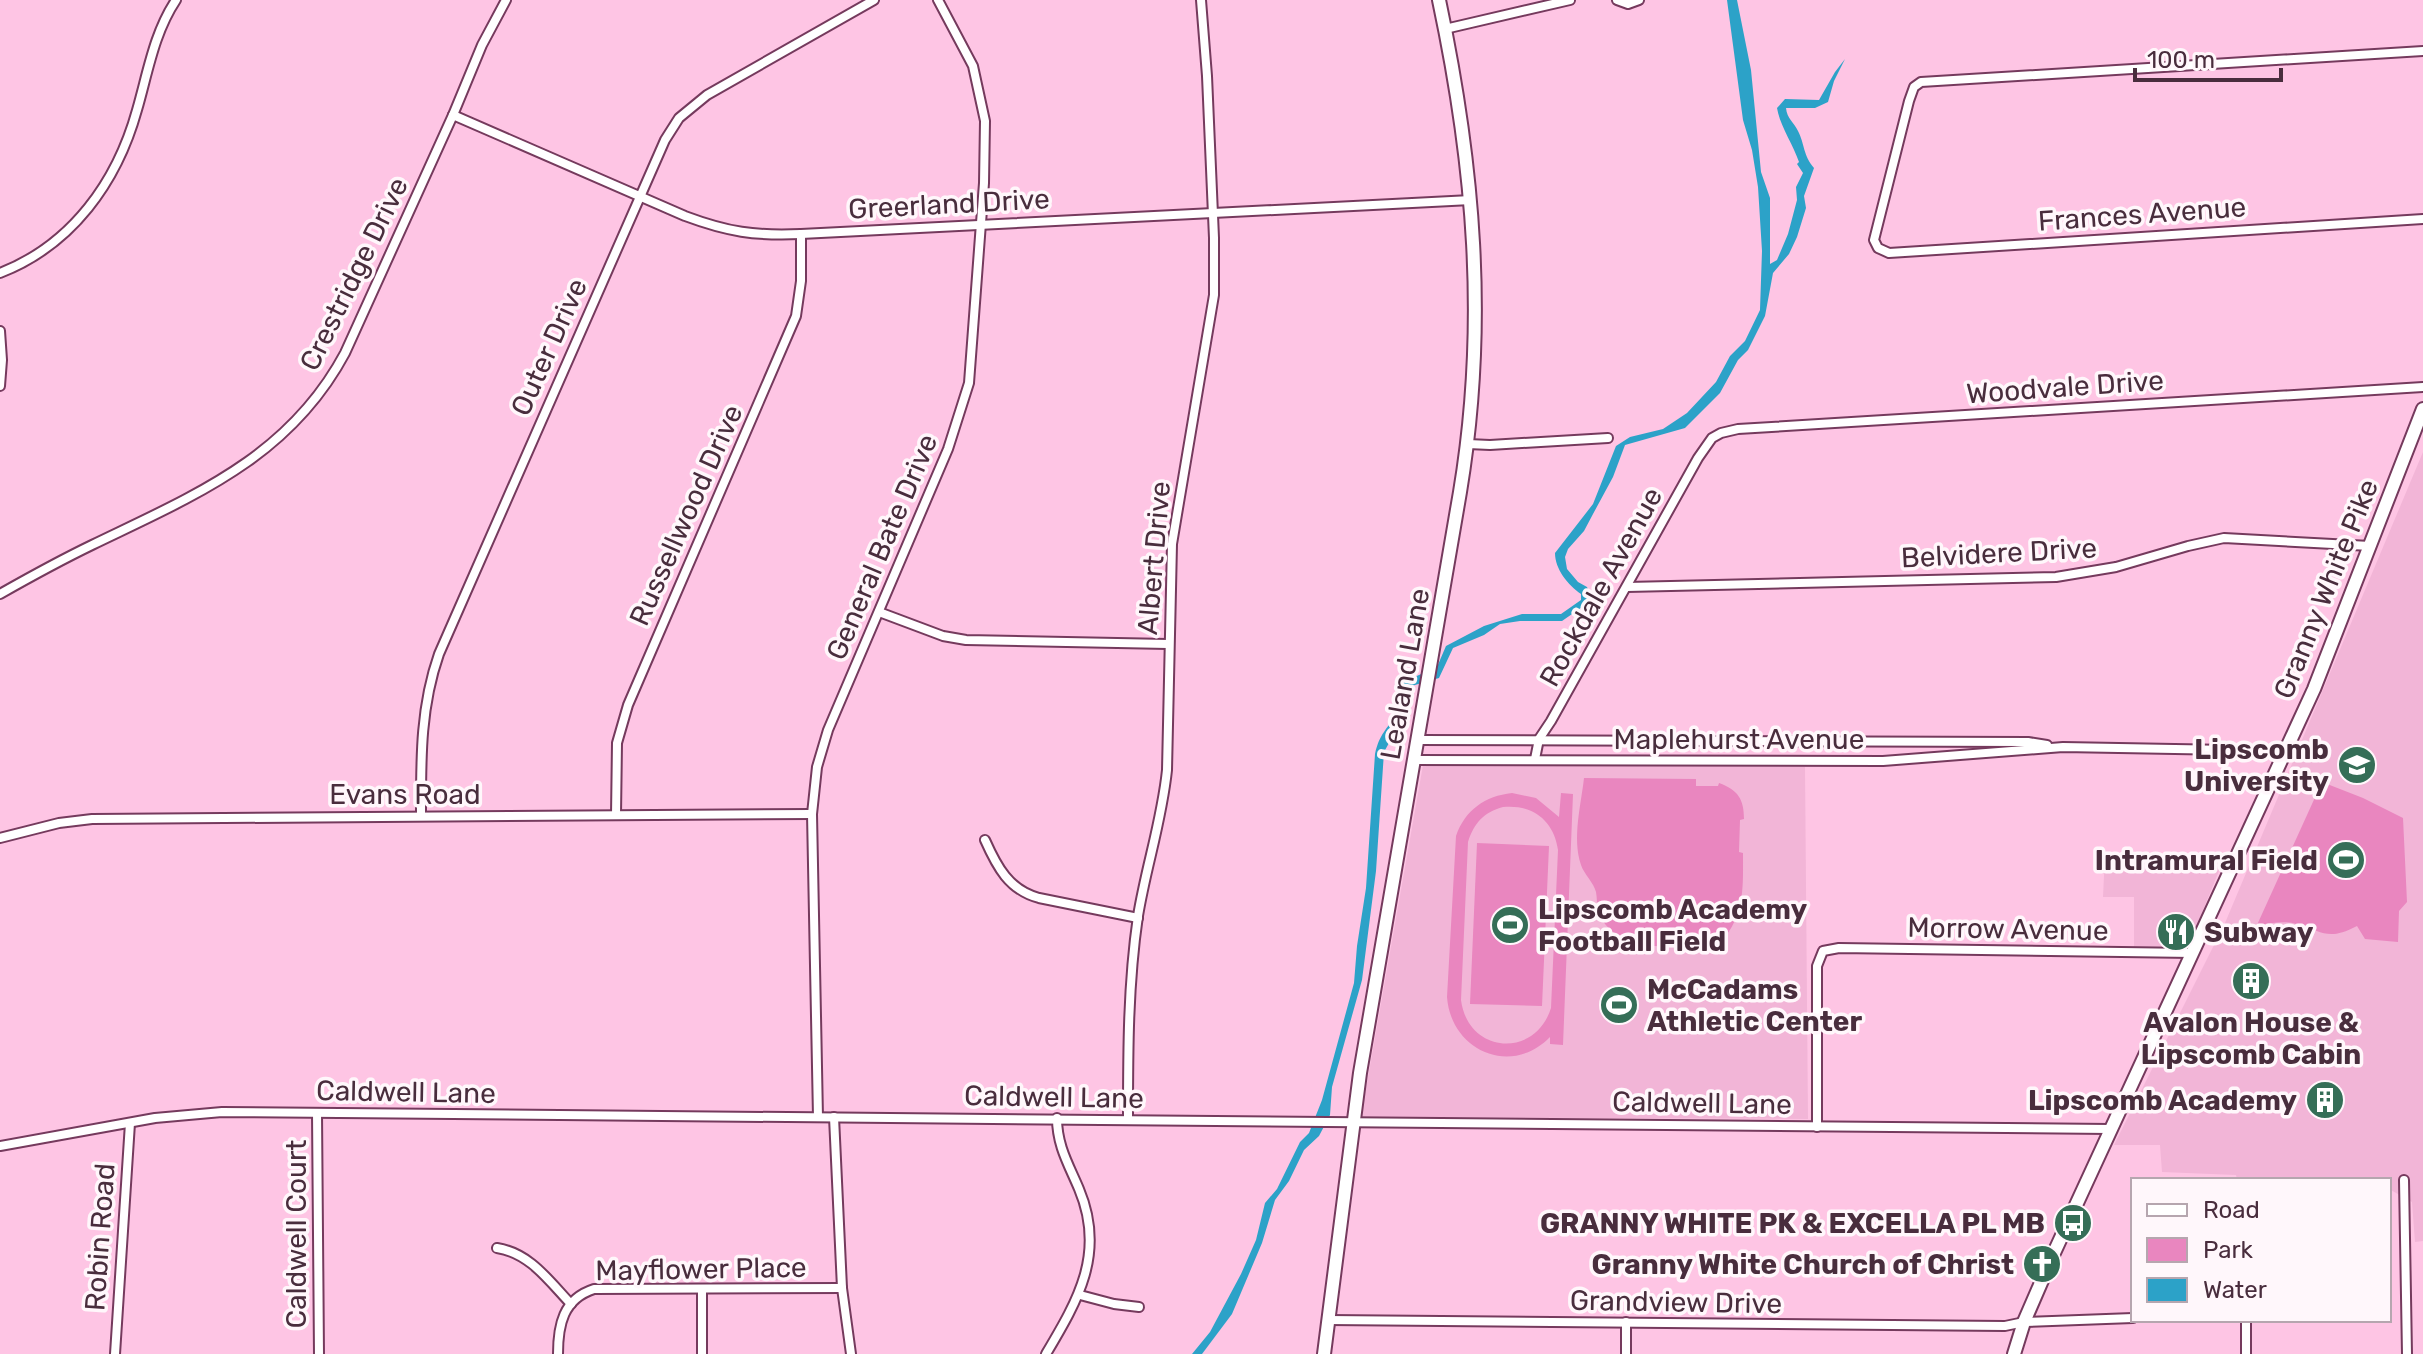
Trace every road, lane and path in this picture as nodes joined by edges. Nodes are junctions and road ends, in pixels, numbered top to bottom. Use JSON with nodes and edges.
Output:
{"nodes":[{"id":1,"x":176,"y":0,"type":"edge"},
{"id":2,"x":506,"y":0,"type":"edge"},
{"id":3,"x":874,"y":0,"type":"edge"},
{"id":4,"x":938,"y":0,"type":"edge"},
{"id":5,"x":1201,"y":0,"type":"edge"},
{"id":6,"x":1439,"y":0,"type":"edge"},
{"id":7,"x":1570,"y":0,"type":"edge"},
{"id":8,"x":1617,"y":0,"type":"edge"},
{"id":9,"x":1639,"y":0,"type":"edge"},
{"id":10,"x":1445,"y":29,"type":"junction"},
{"id":11,"x":2423,"y":51,"type":"edge"},
{"id":12,"x":453,"y":115,"type":"junction"},
{"id":13,"x":639,"y":195,"type":"junction"},
{"id":14,"x":1471,"y":200,"type":"junction"},
{"id":15,"x":1213,"y":213,"type":"junction"},
{"id":16,"x":2423,"y":219,"type":"edge"},
{"id":17,"x":981,"y":225,"type":"junction"},
{"id":18,"x":801,"y":234,"type":"junction"},
{"id":19,"x":0,"y":273,"type":"edge"},
{"id":20,"x":0,"y":331,"type":"edge"},
{"id":21,"x":0,"y":386,"type":"edge"},
{"id":22,"x":2423,"y":387,"type":"edge"},
{"id":23,"x":2423,"y":409,"type":"edge"},
{"id":24,"x":1608,"y":438,"type":"dead end"},
{"id":25,"x":1712,"y":438,"type":"joint"},
{"id":26,"x":1468,"y":444,"type":"junction"},
{"id":27,"x":2370,"y":546,"type":"junction"},
{"id":28,"x":1627,"y":587,"type":"junction"},
{"id":29,"x":0,"y":594,"type":"edge"},
{"id":30,"x":879,"y":612,"type":"junction"},
{"id":31,"x":1168,"y":644,"type":"junction"},
{"id":32,"x":1539,"y":739,"type":"junction"},
{"id":33,"x":1418,"y":740,"type":"junction"},
{"id":34,"x":2063,"y":747,"type":"junction"},
{"id":35,"x":2286,"y":751,"type":"junction"},
{"id":36,"x":1535,"y":759,"type":"junction"},
{"id":37,"x":1414,"y":760,"type":"junction"},
{"id":38,"x":812,"y":814,"type":"junction"},
{"id":39,"x":616,"y":815,"type":"junction"},
{"id":40,"x":421,"y":816,"type":"junction"},
{"id":41,"x":0,"y":838,"type":"edge"},
{"id":42,"x":985,"y":840,"type":"dead end"},
{"id":43,"x":1138,"y":918,"type":"junction"},
{"id":44,"x":2193,"y":953,"type":"junction"},
{"id":45,"x":317,"y":1113,"type":"junction"},
{"id":46,"x":818,"y":1117,"type":"junction"},
{"id":47,"x":834,"y":1117,"type":"junction"},
{"id":48,"x":1057,"y":1118,"type":"junction"},
{"id":49,"x":1128,"y":1120,"type":"junction"},
{"id":50,"x":130,"y":1123,"type":"junction"},
{"id":51,"x":1353,"y":1123,"type":"junction"},
{"id":52,"x":1817,"y":1127,"type":"junction"},
{"id":53,"x":2110,"y":1129,"type":"junction"},
{"id":54,"x":0,"y":1146,"type":"edge"},
{"id":55,"x":2404,"y":1180,"type":"dead end"},
{"id":56,"x":497,"y":1248,"type":"dead end"},
{"id":57,"x":842,"y":1288,"type":"junction"},
{"id":58,"x":702,"y":1290,"type":"junction"},
{"id":59,"x":1080,"y":1295,"type":"junction"},
{"id":60,"x":571,"y":1304,"type":"junction"},
{"id":61,"x":1139,"y":1307,"type":"dead end"},
{"id":62,"x":2131,"y":1318,"type":"edge"},
{"id":63,"x":1328,"y":1320,"type":"junction"},
{"id":64,"x":1626,"y":1322,"type":"junction"},
{"id":65,"x":2024,"y":1322,"type":"junction"},
{"id":66,"x":2246,"y":1322,"type":"edge"},
{"id":67,"x":115,"y":1354,"type":"edge"},
{"id":68,"x":319,"y":1354,"type":"edge"},
{"id":69,"x":558,"y":1354,"type":"edge"},
{"id":70,"x":702,"y":1354,"type":"edge"},
{"id":71,"x":851,"y":1354,"type":"edge"},
{"id":72,"x":1046,"y":1354,"type":"edge"},
{"id":73,"x":1324,"y":1354,"type":"edge"},
{"id":74,"x":1626,"y":1354,"type":"edge"},
{"id":75,"x":2014,"y":1354,"type":"edge"},
{"id":76,"x":2246,"y":1354,"type":"edge"},
{"id":77,"x":2407,"y":1354,"type":"edge"}],
"edges":[{"from":1,"to":19,"type":"street"},
{"from":2,"to":12,"type":"street","name":"Crestridge Drive"},
{"from":3,"to":13,"type":"street","name":"Outer Drive"},
{"from":4,"to":17,"type":"street","name":"General Bate Drive"},
{"from":5,"to":15,"type":"street","name":"Albert Drive"},
{"from":6,"to":10,"type":"street","name":"Lealand Lane"},
{"from":7,"to":10,"type":"street"},
{"from":8,"to":9,"type":"street"},
{"from":10,"to":14,"type":"street","name":"Lealand Lane"},
{"from":11,"to":16,"type":"street","name":"Frances Avenue"},
{"from":12,"to":13,"type":"street","name":"Greerland Drive"},
{"from":12,"to":29,"type":"street","name":"Crestridge Drive"},
{"from":13,"to":18,"type":"street","name":"Greerland Drive"},
{"from":13,"to":40,"type":"street","name":"Outer Drive"},
{"from":14,"to":15,"type":"street","name":"Greerland Drive"},
{"from":14,"to":26,"type":"street","name":"Lealand Lane"},
{"from":15,"to":17,"type":"street","name":"Greerland Drive"},
{"from":15,"to":31,"type":"street","name":"Albert Drive"},
{"from":17,"to":18,"type":"street","name":"Greerland Drive"},
{"from":17,"to":30,"type":"street","name":"General Bate Drive"},
{"from":18,"to":39,"type":"street","name":"Russellwood Drive"},
{"from":20,"to":21,"type":"street"},
{"from":22,"to":25,"type":"street","name":"Woodvale Drive"},
{"from":23,"to":27,"type":"street","name":"Granny White Pike"},
{"from":24,"to":26,"type":"street"},
{"from":25,"to":28,"type":"street","name":"Rockdale Avenue"},
{"from":26,"to":33,"type":"street","name":"Lealand Lane"},
{"from":27,"to":28,"type":"street","name":"Belvidere Drive"},
{"from":27,"to":35,"type":"street","name":"Granny White Pike"},
{"from":28,"to":32,"type":"street","name":"Rockdale Avenue"},
{"from":30,"to":31,"type":"street"},
{"from":30,"to":38,"type":"street","name":"General Bate Drive"},
{"from":31,"to":43,"type":"street","name":"Albert Drive"},
{"from":32,"to":33,"type":"street","name":"Maplehurst Avenue"},
{"from":32,"to":34,"type":"street","name":"Maplehurst Avenue"},
{"from":32,"to":36,"type":"street","name":"Rockdale Avenue"},
{"from":33,"to":37,"type":"street","name":"Lealand Lane"},
{"from":34,"to":35,"type":"street","name":"Maplehurst Avenue"},
{"from":34,"to":36,"type":"street","name":"Maplehurst Avenue"},
{"from":35,"to":44,"type":"street","name":"Granny White Pike"},
{"from":36,"to":37,"type":"street","name":"Maplehurst Avenue"},
{"from":37,"to":51,"type":"street","name":"Lealand Lane"},
{"from":38,"to":39,"type":"street","name":"Evans Road"},
{"from":38,"to":46,"type":"street","name":"General Bate Drive"},
{"from":39,"to":40,"type":"street","name":"Evans Road"},
{"from":40,"to":41,"type":"street","name":"Evans Road"},
{"from":42,"to":43,"type":"street"},
{"from":43,"to":49,"type":"street","name":"Albert Drive"},
{"from":44,"to":52,"type":"street","name":"Morrow Avenue"},
{"from":44,"to":53,"type":"street","name":"Granny White Pike"},
{"from":45,"to":46,"type":"street","name":"Caldwell Lane"},
{"from":45,"to":50,"type":"street","name":"Caldwell Lane"},
{"from":45,"to":68,"type":"street","name":"Caldwell Court"},
{"from":46,"to":47,"type":"street","name":"Caldwell Lane"},
{"from":47,"to":48,"type":"street","name":"Caldwell Lane"},
{"from":47,"to":57,"type":"street"},
{"from":48,"to":49,"type":"street","name":"Caldwell Lane"},
{"from":48,"to":59,"type":"street"},
{"from":49,"to":51,"type":"street","name":"Caldwell Lane"},
{"from":50,"to":54,"type":"street","name":"Caldwell Lane"},
{"from":50,"to":67,"type":"street","name":"Robin Road"},
{"from":51,"to":52,"type":"street","name":"Caldwell Lane"},
{"from":51,"to":63,"type":"street","name":"Lealand Lane"},
{"from":52,"to":53,"type":"street","name":"Caldwell Lane"},
{"from":53,"to":65,"type":"street","name":"Granny White Pike"},
{"from":55,"to":77,"type":"street"},
{"from":56,"to":60,"type":"street"},
{"from":57,"to":58,"type":"street","name":"Mayflower Place"},
{"from":57,"to":71,"type":"street"},
{"from":58,"to":60,"type":"street","name":"Mayflower Place"},
{"from":58,"to":70,"type":"street"},
{"from":59,"to":61,"type":"street"},
{"from":59,"to":72,"type":"street"},
{"from":60,"to":69,"type":"street","name":"Mayflower Place"},
{"from":62,"to":65,"type":"street","name":"Grandview Drive"},
{"from":63,"to":64,"type":"street","name":"Grandview Drive"},
{"from":63,"to":73,"type":"street","name":"Lealand Lane"},
{"from":64,"to":65,"type":"street","name":"Grandview Drive"},
{"from":64,"to":74,"type":"street"},
{"from":65,"to":75,"type":"street","name":"Granny White Pike"},
{"from":66,"to":76,"type":"street"}]}
